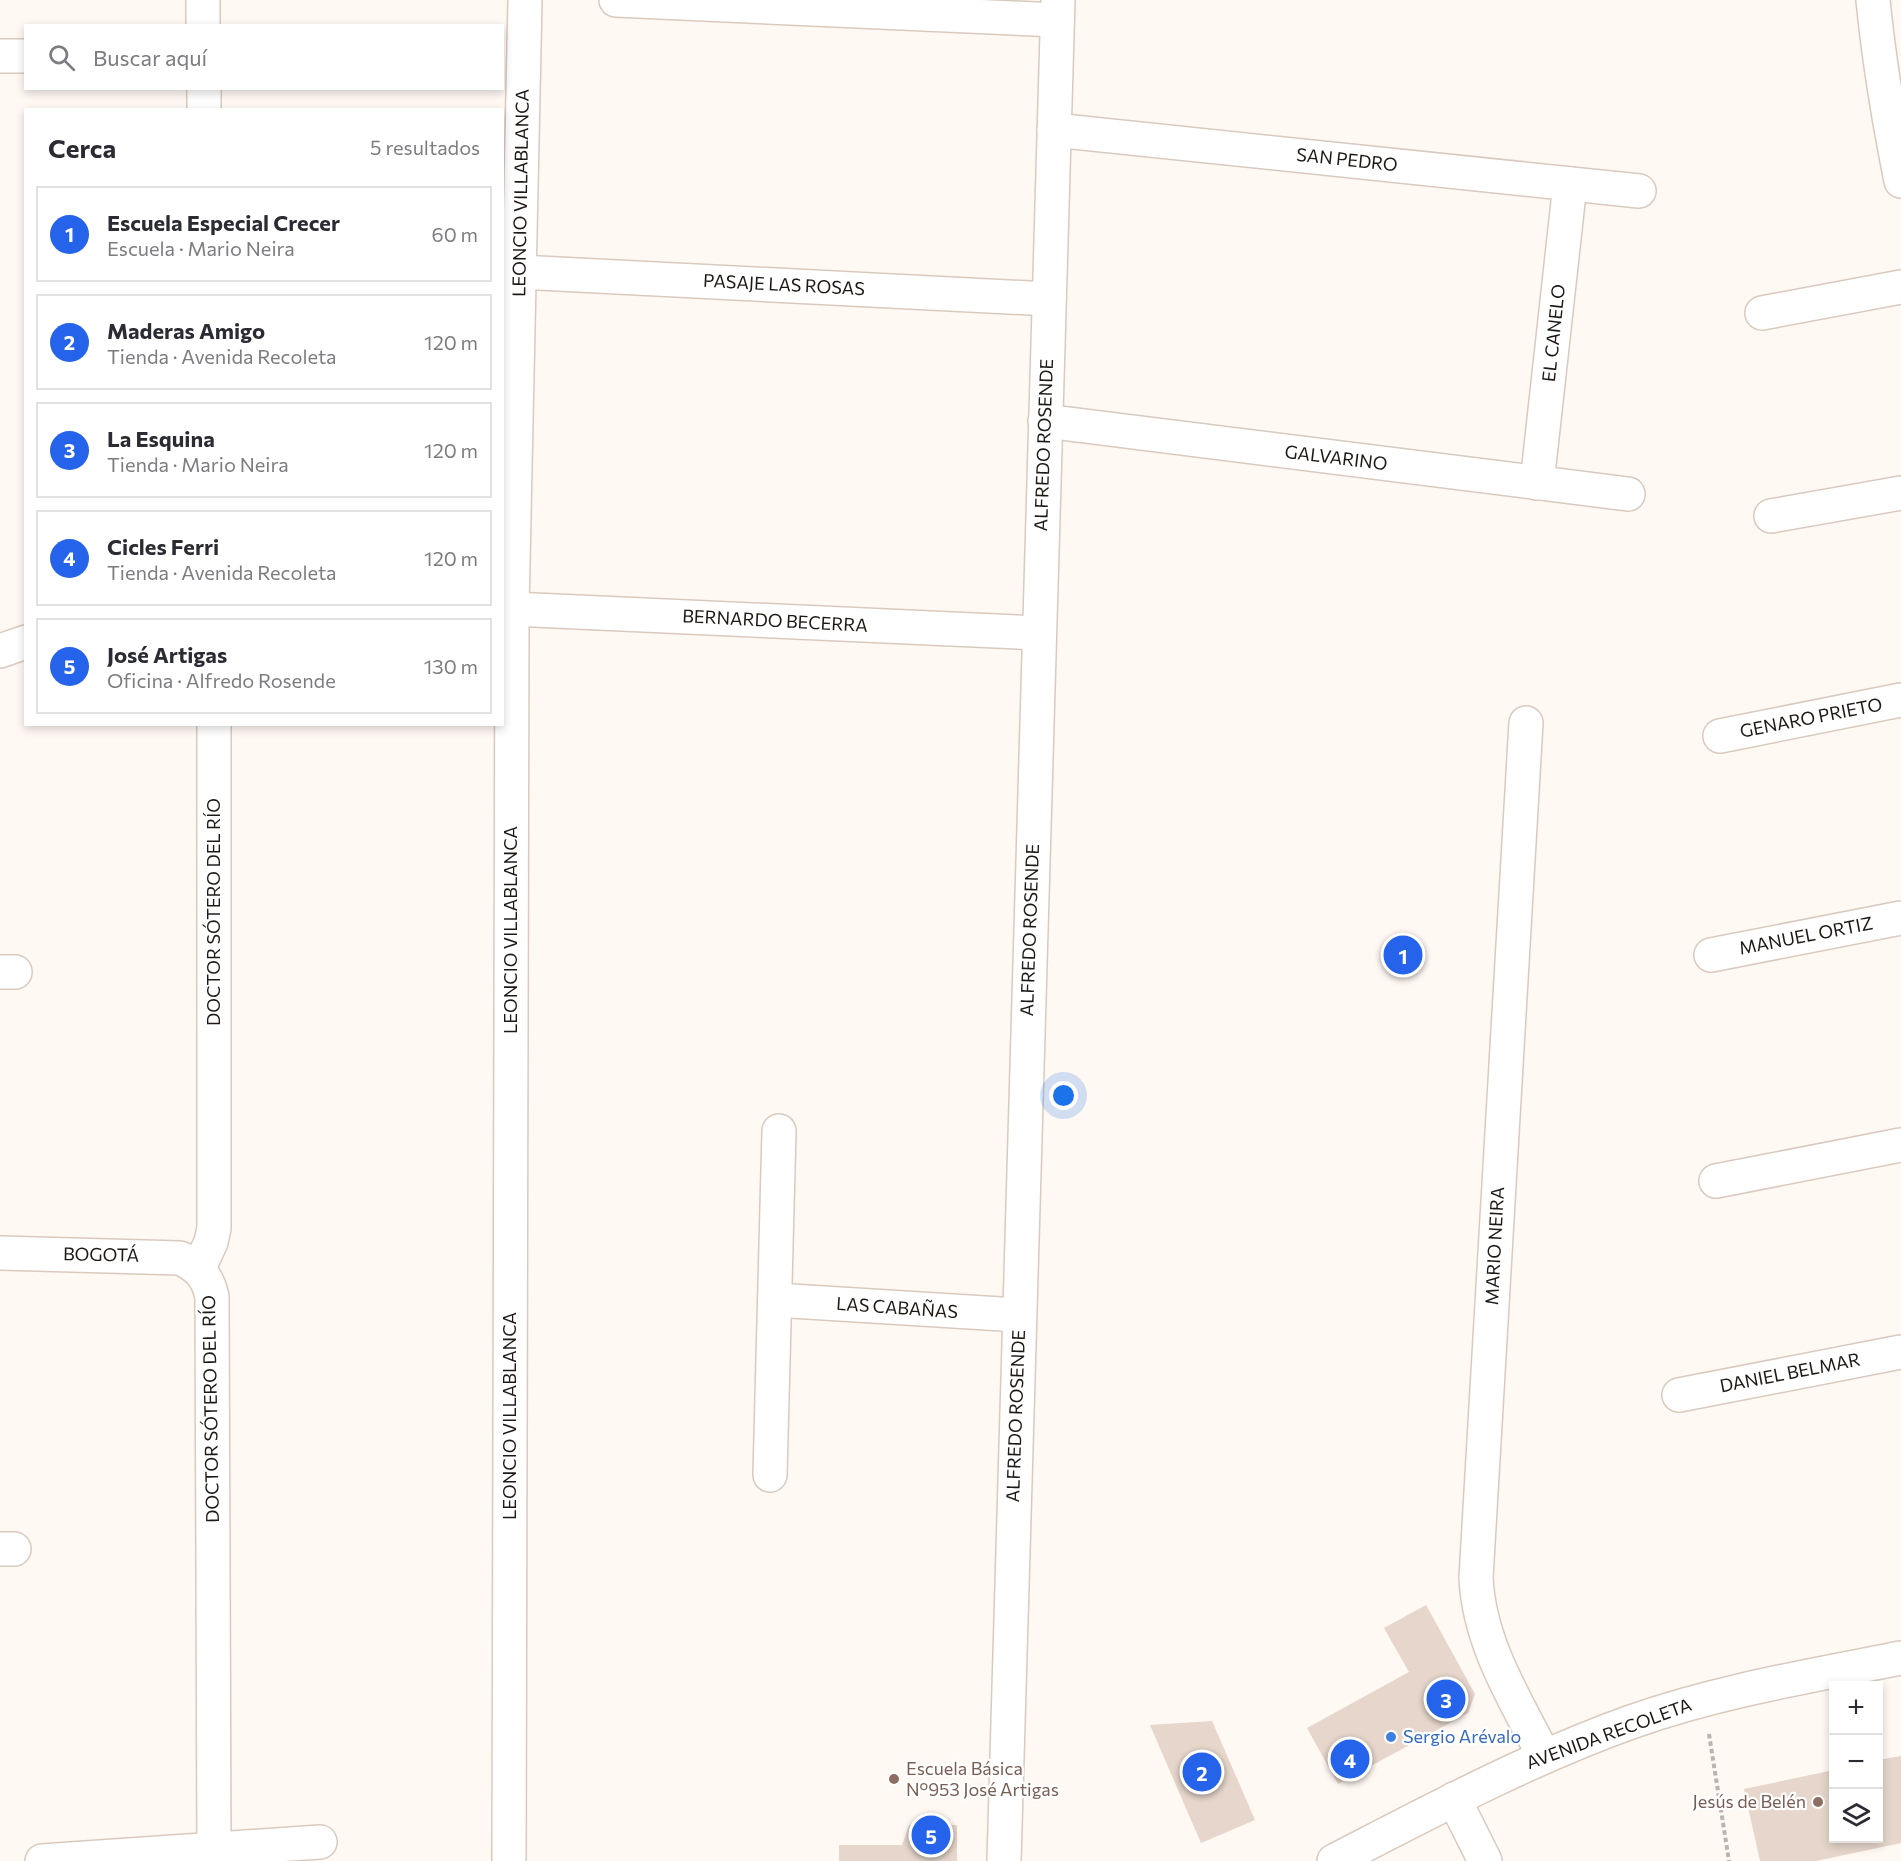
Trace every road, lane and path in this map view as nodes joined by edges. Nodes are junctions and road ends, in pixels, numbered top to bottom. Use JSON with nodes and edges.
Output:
{"nodes":[{"id":1,"x":203,"y":0,"type":"edge"},
{"id":2,"x":525,"y":0,"type":"edge"},
{"id":3,"x":616,"y":0,"type":"edge"},
{"id":4,"x":1873,"y":0,"type":"edge"},
{"id":5,"x":1058,"y":10,"type":"edge"},
{"id":6,"x":203,"y":24,"type":"edge"},
{"id":7,"x":0,"y":56,"type":"edge"},
{"id":8,"x":24,"y":56,"type":"edge"},
{"id":9,"x":204,"y":90,"type":"edge"},
{"id":10,"x":1893,"y":91,"type":"edge"},
{"id":11,"x":204,"y":108,"type":"edge"},
{"id":12,"x":1054,"y":130,"type":"junction"},
{"id":13,"x":1901,"y":181,"type":"edge"},
{"id":14,"x":1570,"y":184,"type":"junction"},
{"id":15,"x":1640,"y":191,"type":"dead end"},
{"id":16,"x":519,"y":272,"type":"junction"},
{"id":17,"x":1901,"y":287,"type":"edge"},
{"id":18,"x":1049,"y":299,"type":"junction"},
{"id":19,"x":1762,"y":313,"type":"dead end"},
{"id":20,"x":1045,"y":421,"type":"junction"},
{"id":21,"x":1537,"y":483,"type":"junction"},
{"id":22,"x":1901,"y":493,"type":"edge"},
{"id":23,"x":1628,"y":494,"type":"dead end"},
{"id":24,"x":1771,"y":516,"type":"dead end"},
{"id":25,"x":512,"y":609,"type":"junction"},
{"id":26,"x":1039,"y":633,"type":"junction"},
{"id":27,"x":24,"y":643,"type":"edge"},
{"id":28,"x":0,"y":651,"type":"edge"},
{"id":29,"x":1901,"y":700,"type":"edge"},
{"id":30,"x":1526,"y":723,"type":"dead end"},
{"id":31,"x":214,"y":726,"type":"edge"},
{"id":32,"x":1720,"y":736,"type":"dead end"},
{"id":33,"x":1901,"y":918,"type":"edge"},
{"id":34,"x":1711,"y":955,"type":"dead end"},
{"id":35,"x":779,"y":1131,"type":"dead end"},
{"id":36,"x":1901,"y":1145,"type":"edge"},
{"id":37,"x":1716,"y":1181,"type":"dead end"},
{"id":38,"x":0,"y":1253,"type":"edge"},
{"id":39,"x":199,"y":1268,"type":"junction"},
{"id":40,"x":775,"y":1300,"type":"junction"},
{"id":41,"x":1019,"y":1315,"type":"junction"},
{"id":42,"x":1901,"y":1352,"type":"edge"},
{"id":43,"x":1679,"y":1395,"type":"dead end"},
{"id":44,"x":770,"y":1475,"type":"dead end"},
{"id":45,"x":1901,"y":1658,"type":"edge"},
{"id":46,"x":1704,"y":1700,"type":"junction"},
{"id":47,"x":1544,"y":1756,"type":"junction"},
{"id":48,"x":1454,"y":1799,"type":"junction"},
{"id":49,"x":320,"y":1842,"type":"dead end"},
{"id":50,"x":214,"y":1849,"type":"junction"},
{"id":51,"x":42,"y":1861,"type":"edge"},
{"id":52,"x":509,"y":1861,"type":"edge"},
{"id":53,"x":1004,"y":1861,"type":"edge"},
{"id":54,"x":1334,"y":1861,"type":"edge"},
{"id":55,"x":1485,"y":1861,"type":"edge"},
{"id":56,"x":1729,"y":1861,"type":"edge"}],
"edges":[{"from":1,"to":6,"type":"street"},
{"from":2,"to":16,"type":"street","name":"LEONCIO VILLABLANCA"},
{"from":3,"to":5,"type":"street"},
{"from":4,"to":10,"type":"street"},
{"from":5,"to":12,"type":"street","name":"ALFREDO ROSENDE"},
{"from":7,"to":8,"type":"street"},
{"from":9,"to":11,"type":"street"},
{"from":10,"to":13,"type":"street"},
{"from":12,"to":14,"type":"street","name":"SAN PEDRO"},
{"from":12,"to":18,"type":"street","name":"ALFREDO ROSENDE"},
{"from":14,"to":15,"type":"street","name":"SAN PEDRO"},
{"from":14,"to":21,"type":"street","name":"EL CANELO"},
{"from":16,"to":18,"type":"street","name":"PASAJE LAS ROSAS"},
{"from":16,"to":25,"type":"street","name":"LEONCIO VILLABLANCA"},
{"from":17,"to":19,"type":"street"},
{"from":18,"to":20,"type":"street","name":"ALFREDO ROSENDE"},
{"from":20,"to":21,"type":"street","name":"GALVARINO"},
{"from":20,"to":26,"type":"street","name":"ALFREDO ROSENDE"},
{"from":21,"to":23,"type":"street","name":"GALVARINO"},
{"from":22,"to":24,"type":"street"},
{"from":25,"to":26,"type":"street","name":"BERNARDO BECERRA"},
{"from":25,"to":52,"type":"street","name":"LEONCIO VILLABLANCA"},
{"from":26,"to":41,"type":"street","name":"ALFREDO ROSENDE"},
{"from":27,"to":28,"type":"street"},
{"from":29,"to":32,"type":"street","name":"GENARO PRIETO"},
{"from":30,"to":47,"type":"street","name":"MARIO NEIRA"},
{"from":31,"to":39,"type":"street","name":"DOCTOR SÓTERO DEL RÍO"},
{"from":33,"to":34,"type":"street","name":"MANUEL ORTIZ"},
{"from":35,"to":40,"type":"street"},
{"from":36,"to":37,"type":"street"},
{"from":38,"to":39,"type":"street","name":"BOGOTÁ"},
{"from":39,"to":50,"type":"street","name":"DOCTOR SÓTERO DEL RÍO"},
{"from":40,"to":41,"type":"street","name":"LAS CABAÑAS"},
{"from":40,"to":44,"type":"street"},
{"from":41,"to":53,"type":"street","name":"ALFREDO ROSENDE"},
{"from":42,"to":43,"type":"street","name":"DANIEL BELMAR"},
{"from":45,"to":46,"type":"street","name":"AVENIDA RECOLETA"},
{"from":46,"to":47,"type":"street","name":"AVENIDA RECOLETA"},
{"from":46,"to":56,"type":"path"},
{"from":47,"to":48,"type":"street","name":"AVENIDA RECOLETA"},
{"from":48,"to":54,"type":"street","name":"AVENIDA RECOLETA"},
{"from":48,"to":55,"type":"street"},
{"from":49,"to":50,"type":"street"},
{"from":50,"to":51,"type":"street"}]}
